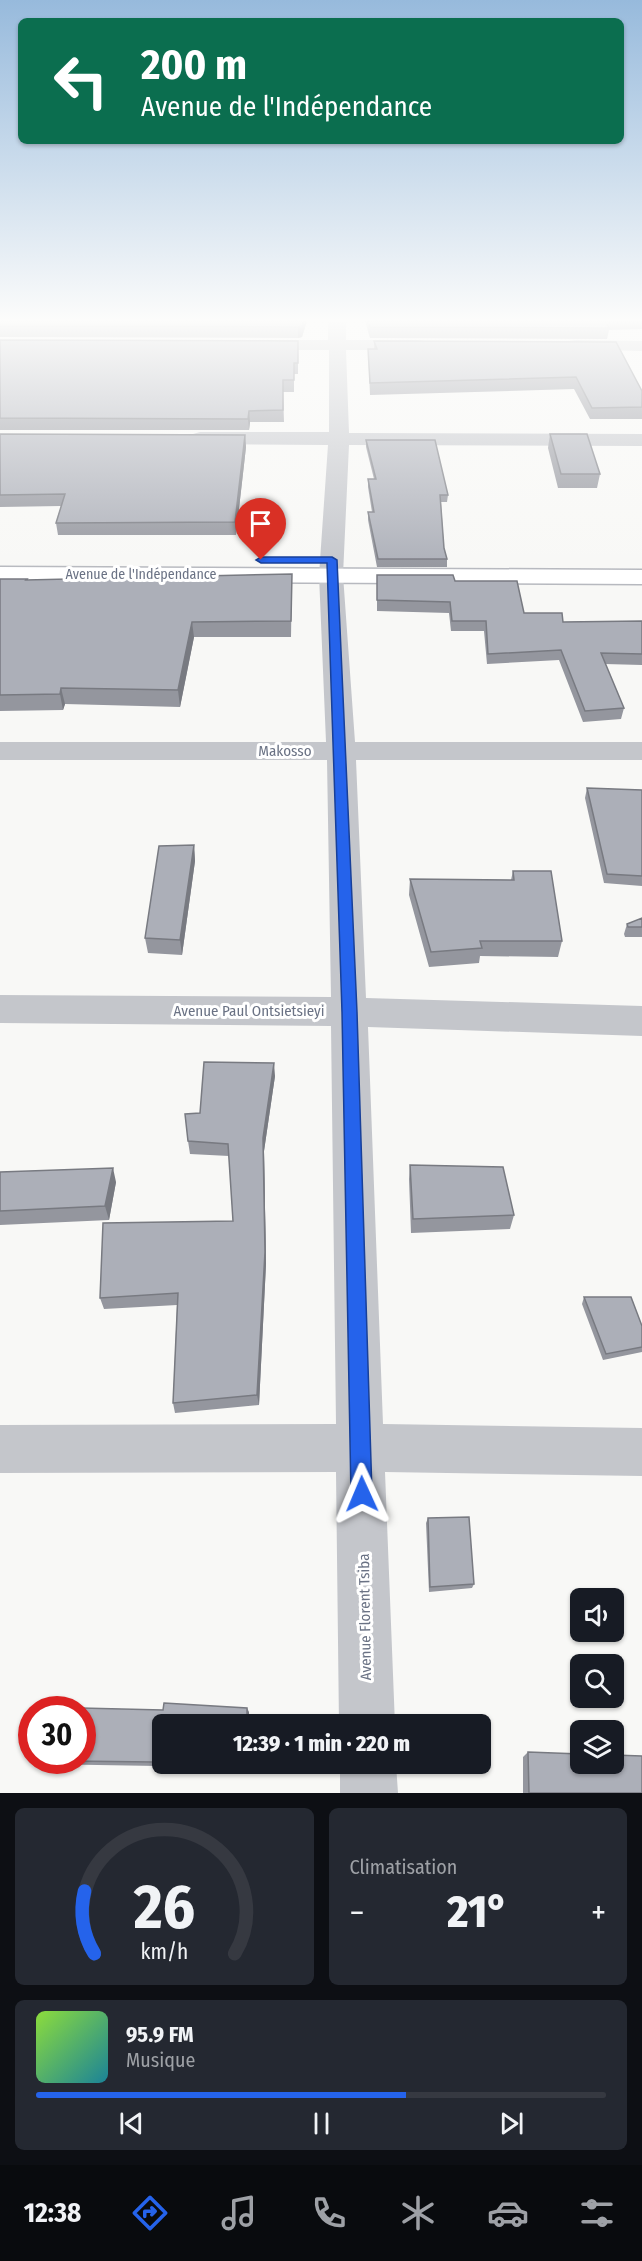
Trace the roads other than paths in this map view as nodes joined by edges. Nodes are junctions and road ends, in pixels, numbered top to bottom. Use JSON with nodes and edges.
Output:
{"nodes":[{"id":1,"x":338,"y":405,"type":"edge"},
{"id":2,"x":175,"y":438,"type":"edge"},
{"id":3,"x":339,"y":439,"type":"junction"},
{"id":4,"x":642,"y":440,"type":"edge"},
{"id":5,"x":0,"y":560,"type":"edge"},
{"id":6,"x":642,"y":562,"type":"edge"},
{"id":7,"x":332,"y":567,"type":"junction"},
{"id":8,"x":0,"y":574,"type":"edge"},
{"id":9,"x":642,"y":578,"type":"edge"},
{"id":10,"x":0,"y":751,"type":"edge"},
{"id":11,"x":341,"y":751,"type":"junction"},
{"id":12,"x":642,"y":751,"type":"edge"},
{"id":13,"x":0,"y":1009,"type":"edge"},
{"id":14,"x":349,"y":1012,"type":"junction"},
{"id":15,"x":642,"y":1021,"type":"edge"},
{"id":16,"x":360,"y":1448,"type":"junction"},
{"id":17,"x":0,"y":1449,"type":"edge"},
{"id":18,"x":642,"y":1452,"type":"edge"},
{"id":19,"x":367,"y":1714,"type":"edge"},
{"id":20,"x":368,"y":1774,"type":"edge"},
{"id":21,"x":369,"y":1793,"type":"edge"}],
"edges":[{"from":1,"to":3,"type":"street","name":"Avenue Florent Tsiba"},
{"from":2,"to":3,"type":"street"},
{"from":3,"to":4,"type":"street"},
{"from":3,"to":7,"type":"street","name":"Avenue Florent Tsiba"},
{"from":5,"to":7,"type":"street","name":"Avenue de l'Indépendance"},
{"from":6,"to":7,"type":"street","name":"Avenue de l'Indépendance"},
{"from":7,"to":8,"type":"street","name":"Avenue de l'Indépendance"},
{"from":7,"to":9,"type":"street","name":"Avenue de l'Indépendance"},
{"from":7,"to":11,"type":"street","name":"Avenue Florent Tsiba"},
{"from":10,"to":11,"type":"street","name":"Makosso"},
{"from":11,"to":12,"type":"street","name":"Makosso"},
{"from":11,"to":14,"type":"street","name":"Avenue Florent Tsiba"},
{"from":13,"to":14,"type":"street","name":"Avenue Paul Ontsietsieyi"},
{"from":14,"to":15,"type":"street","name":"Avenue Paul Ontsietsieyi"},
{"from":14,"to":16,"type":"street","name":"Avenue Florent Tsiba"},
{"from":16,"to":17,"type":"street"},
{"from":16,"to":18,"type":"street"},
{"from":16,"to":19,"type":"street","name":"Avenue Florent Tsiba"},
{"from":20,"to":21,"type":"street"}]}
